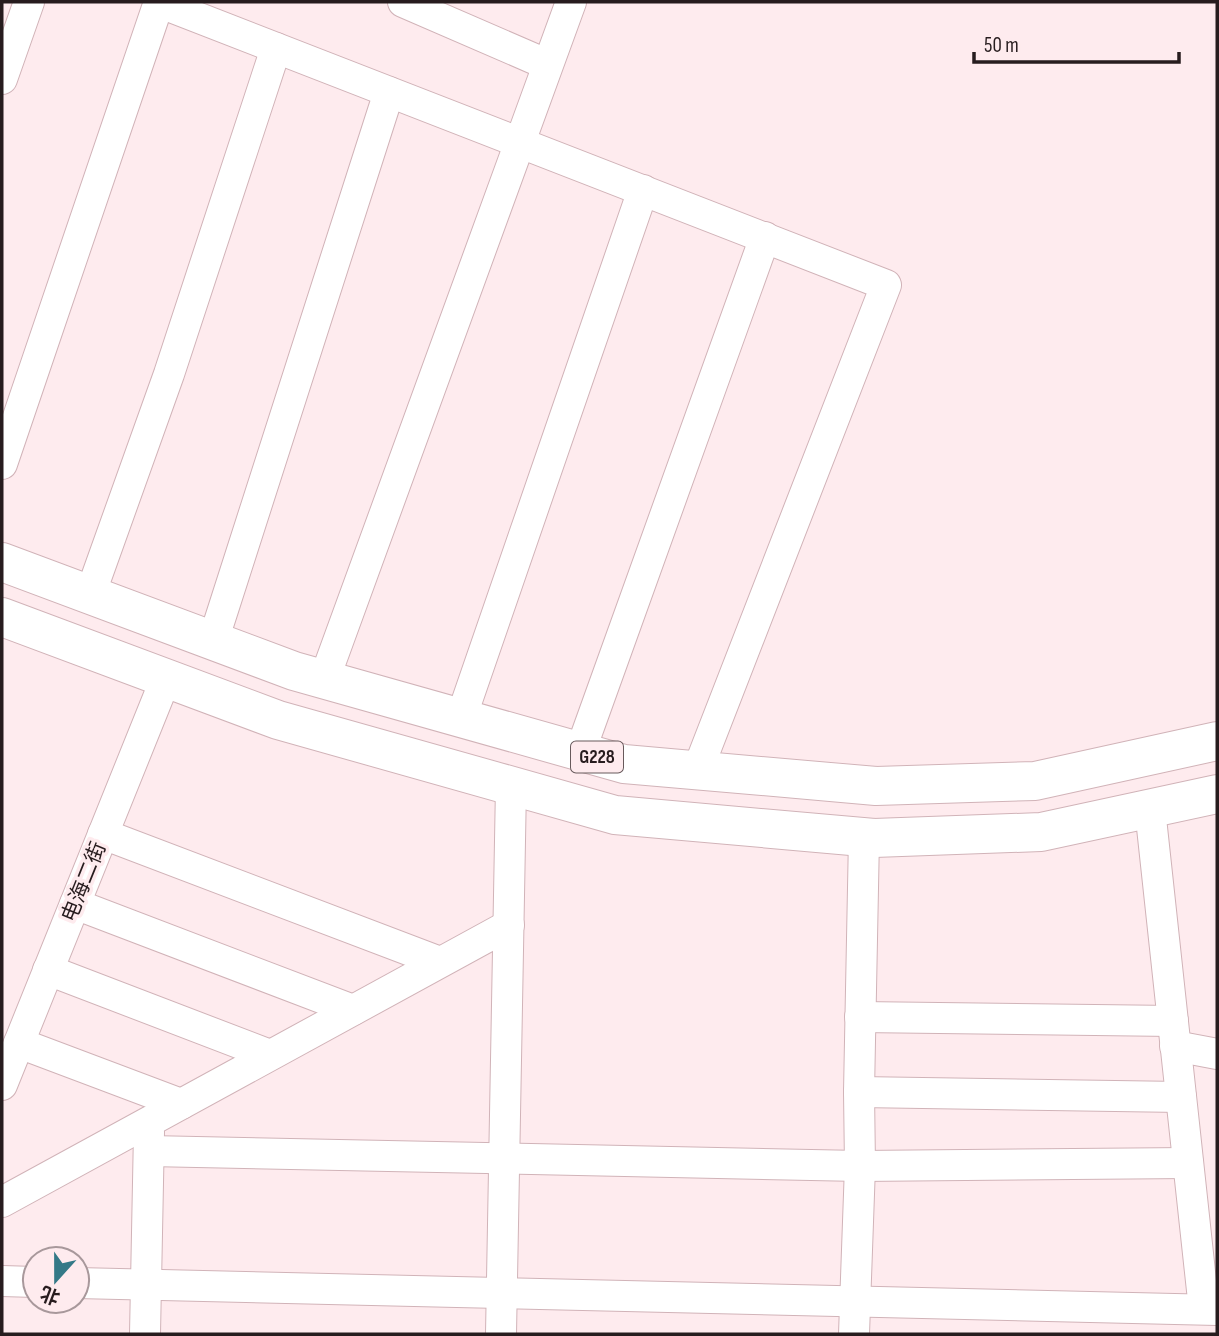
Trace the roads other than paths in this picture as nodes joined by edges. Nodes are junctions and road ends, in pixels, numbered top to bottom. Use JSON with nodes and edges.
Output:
{"nodes":[{"id":1,"x":29,"y":2,"type":"edge"},
{"id":2,"x":159,"y":2,"type":"edge"},
{"id":3,"x":403,"y":2,"type":"edge"},
{"id":4,"x":571,"y":2,"type":"edge"},
{"id":5,"x":276,"y":48,"type":"junction"},
{"id":6,"x":546,"y":64,"type":"junction"},
{"id":7,"x":2,"y":79,"type":"edge"},
{"id":8,"x":389,"y":92,"type":"junction"},
{"id":9,"x":518,"y":142,"type":"junction"},
{"id":10,"x":643,"y":190,"type":"junction"},
{"id":11,"x":765,"y":237,"type":"junction"},
{"id":12,"x":2,"y":464,"type":"edge"},
{"id":13,"x":2,"y":562,"type":"edge"},
{"id":14,"x":90,"y":595,"type":"junction"},
{"id":15,"x":2,"y":617,"type":"edge"},
{"id":16,"x":213,"y":641,"type":"junction"},
{"id":17,"x":166,"y":678,"type":"junction"},
{"id":18,"x":324,"y":680,"type":"junction"},
{"id":19,"x":461,"y":718,"type":"junction"},
{"id":20,"x":1217,"y":741,"type":"edge"},
{"id":21,"x":580,"y":752,"type":"junction"},
{"id":22,"x":698,"y":769,"type":"junction"},
{"id":23,"x":923,"y":785,"type":"junction"},
{"id":24,"x":511,"y":786,"type":"junction"},
{"id":25,"x":1217,"y":794,"type":"edge"},
{"id":26,"x":1150,"y":809,"type":"junction"},
{"id":27,"x":103,"y":834,"type":"junction"},
{"id":28,"x":864,"y":836,"type":"junction"},
{"id":29,"x":928,"y":836,"type":"junction"},
{"id":30,"x":75,"y":904,"type":"junction"},
{"id":31,"x":509,"y":925,"type":"junction"},
{"id":32,"x":440,"y":962,"type":"junction"},
{"id":33,"x":48,"y":970,"type":"junction"},
{"id":34,"x":353,"y":1010,"type":"junction"},
{"id":35,"x":860,"y":1017,"type":"junction"},
{"id":36,"x":1174,"y":1034,"type":"junction"},
{"id":37,"x":19,"y":1043,"type":"junction"},
{"id":38,"x":1217,"y":1054,"type":"edge"},
{"id":39,"x":271,"y":1055,"type":"junction"},
{"id":40,"x":2,"y":1085,"type":"edge"},
{"id":41,"x":859,"y":1092,"type":"junction"},
{"id":42,"x":1181,"y":1097,"type":"junction"},
{"id":43,"x":181,"y":1104,"type":"junction"},
{"id":44,"x":150,"y":1121,"type":"junction"},
{"id":45,"x":149,"y":1151,"type":"junction"},
{"id":46,"x":504,"y":1158,"type":"junction"},
{"id":47,"x":1188,"y":1163,"type":"junction"},
{"id":48,"x":860,"y":1166,"type":"junction"},
{"id":49,"x":2,"y":1202,"type":"edge"},
{"id":50,"x":2,"y":1281,"type":"edge"},
{"id":51,"x":21,"y":1282,"type":"edge"},
{"id":52,"x":91,"y":1283,"type":"edge"},
{"id":53,"x":146,"y":1285,"type":"junction"},
{"id":54,"x":502,"y":1293,"type":"junction"},
{"id":55,"x":855,"y":1301,"type":"junction"},
{"id":56,"x":1211,"y":1310,"type":"edge"},
{"id":57,"x":145,"y":1334,"type":"edge"},
{"id":58,"x":501,"y":1334,"type":"edge"},
{"id":59,"x":854,"y":1334,"type":"edge"}],
"edges":[{"from":1,"to":7,"type":"street"},
{"from":2,"to":5,"type":"street"},
{"from":2,"to":12,"type":"street"},
{"from":3,"to":6,"type":"street"},
{"from":4,"to":6,"type":"street"},
{"from":5,"to":8,"type":"street"},
{"from":5,"to":14,"type":"street"},
{"from":6,"to":9,"type":"street"},
{"from":8,"to":9,"type":"street"},
{"from":8,"to":16,"type":"street"},
{"from":9,"to":10,"type":"street"},
{"from":9,"to":18,"type":"street"},
{"from":10,"to":11,"type":"street"},
{"from":10,"to":19,"type":"street"},
{"from":11,"to":21,"type":"street"},
{"from":11,"to":22,"type":"street"},
{"from":13,"to":14,"type":"highway","number":"G228"},
{"from":14,"to":16,"type":"highway","number":"G228"},
{"from":15,"to":17,"type":"highway","number":"G228"},
{"from":16,"to":18,"type":"highway","number":"G228"},
{"from":17,"to":24,"type":"highway","number":"G228"},
{"from":17,"to":27,"type":"street","name":"电海二街"},
{"from":18,"to":19,"type":"highway","number":"G228"},
{"from":19,"to":21,"type":"highway","number":"G228"},
{"from":20,"to":23,"type":"highway","number":"G228"},
{"from":21,"to":22,"type":"highway","number":"G228"},
{"from":22,"to":23,"type":"highway","number":"G228"},
{"from":23,"to":29,"type":"highway"},
{"from":24,"to":28,"type":"highway","number":"G228"},
{"from":24,"to":31,"type":"street"},
{"from":25,"to":26,"type":"highway","number":"G228"},
{"from":26,"to":29,"type":"highway","number":"G228"},
{"from":26,"to":36,"type":"street"},
{"from":27,"to":30,"type":"street","name":"电海二街"},
{"from":27,"to":32,"type":"street"},
{"from":28,"to":29,"type":"highway","number":"G228"},
{"from":28,"to":35,"type":"street"},
{"from":30,"to":33,"type":"street","name":"电海二街"},
{"from":30,"to":34,"type":"street"},
{"from":31,"to":32,"type":"street"},
{"from":31,"to":46,"type":"street"},
{"from":32,"to":34,"type":"street"},
{"from":33,"to":37,"type":"street","name":"电海二街"},
{"from":33,"to":39,"type":"street"},
{"from":34,"to":39,"type":"street"},
{"from":35,"to":36,"type":"street"},
{"from":35,"to":41,"type":"street"},
{"from":36,"to":38,"type":"street"},
{"from":36,"to":42,"type":"street"},
{"from":37,"to":40,"type":"street","name":"电海二街"},
{"from":37,"to":43,"type":"street"},
{"from":39,"to":43,"type":"street"},
{"from":41,"to":42,"type":"street"},
{"from":41,"to":48,"type":"street"},
{"from":42,"to":47,"type":"street"},
{"from":43,"to":44,"type":"street"},
{"from":44,"to":45,"type":"street"},
{"from":44,"to":49,"type":"street"},
{"from":45,"to":46,"type":"street"},
{"from":45,"to":53,"type":"street"},
{"from":46,"to":48,"type":"street"},
{"from":46,"to":54,"type":"street"},
{"from":47,"to":48,"type":"street"},
{"from":47,"to":56,"type":"street"},
{"from":48,"to":55,"type":"street"},
{"from":50,"to":51,"type":"street"},
{"from":52,"to":53,"type":"street"},
{"from":53,"to":54,"type":"street"},
{"from":53,"to":57,"type":"street"},
{"from":54,"to":55,"type":"street"},
{"from":54,"to":58,"type":"street"},
{"from":55,"to":56,"type":"street"},
{"from":55,"to":59,"type":"street"}]}
